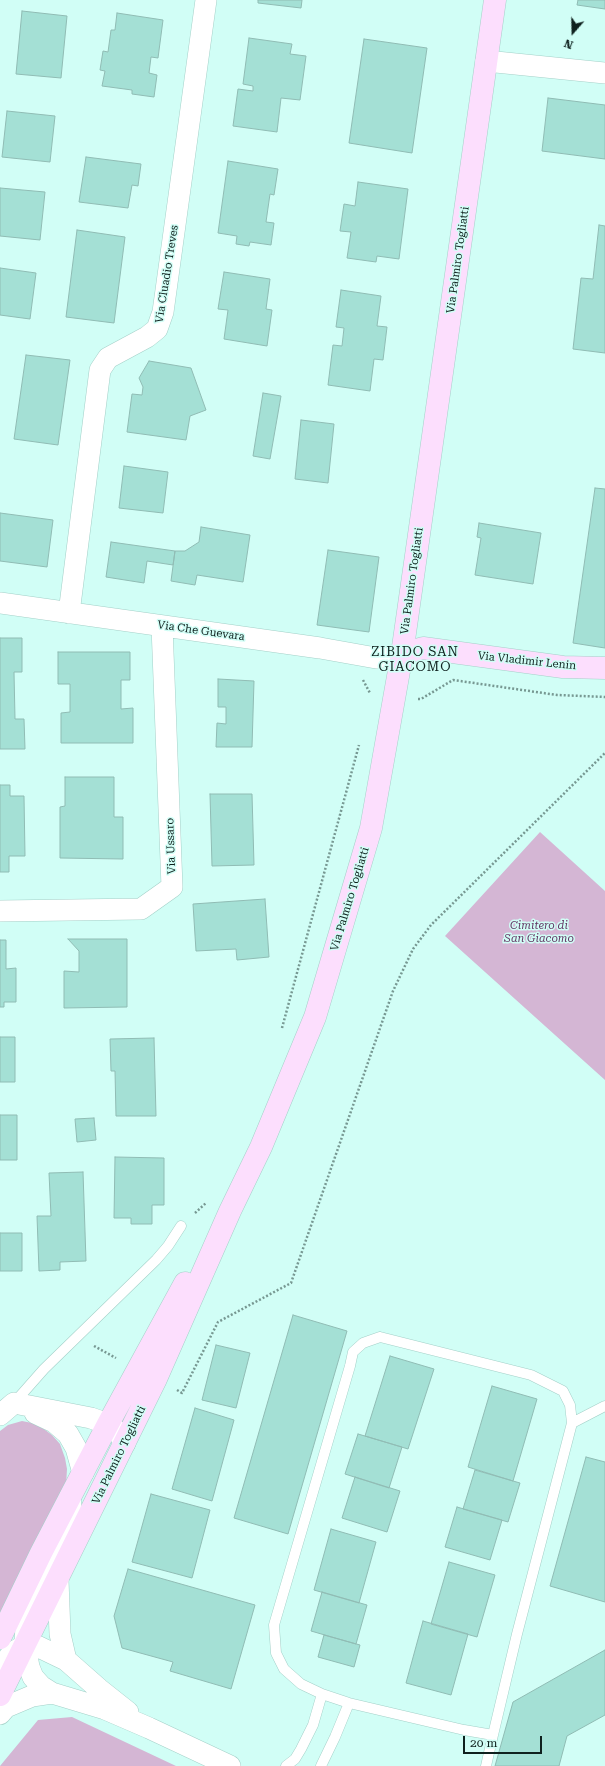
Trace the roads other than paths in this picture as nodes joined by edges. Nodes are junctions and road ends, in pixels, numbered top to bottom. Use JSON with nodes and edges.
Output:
{"nodes":[{"id":1,"x":206,"y":0,"type":"edge"},
{"id":2,"x":495,"y":0,"type":"edge"},
{"id":3,"x":486,"y":61,"type":"junction"},
{"id":4,"x":605,"y":73,"type":"edge"},
{"id":5,"x":0,"y":603,"type":"edge"},
{"id":6,"x":69,"y":613,"type":"junction"},
{"id":7,"x":162,"y":626,"type":"junction"},
{"id":8,"x":402,"y":654,"type":"junction"},
{"id":9,"x":605,"y":668,"type":"edge"},
{"id":10,"x":0,"y":911,"type":"edge"},
{"id":11,"x":230,"y":1211,"type":"junction"},
{"id":12,"x":181,"y":1226,"type":"road end"},
{"id":13,"x":605,"y":1406,"type":"edge"},
{"id":14,"x":7,"y":1409,"type":"edge"},
{"id":15,"x":572,"y":1423,"type":"junction"},
{"id":16,"x":108,"y":1424,"type":"junction"},
{"id":17,"x":125,"y":1443,"type":"junction"},
{"id":18,"x":83,"y":1473,"type":"junction"},
{"id":19,"x":70,"y":1497,"type":"junction"},
{"id":20,"x":58,"y":1580,"type":"junction"},
{"id":21,"x":0,"y":1638,"type":"edge"},
{"id":22,"x":25,"y":1645,"type":"junction"},
{"id":23,"x":66,"y":1660,"type":"junction"},
{"id":24,"x":0,"y":1669,"type":"edge"},
{"id":25,"x":52,"y":1693,"type":"junction"},
{"id":26,"x":322,"y":1694,"type":"junction"},
{"id":27,"x":0,"y":1695,"type":"edge"},
{"id":28,"x":349,"y":1703,"type":"junction"},
{"id":29,"x":0,"y":1714,"type":"edge"},
{"id":30,"x":149,"y":1728,"type":"junction"},
{"id":31,"x":493,"y":1735,"type":"junction"},
{"id":32,"x":230,"y":1766,"type":"edge"},
{"id":33,"x":286,"y":1766,"type":"edge"},
{"id":34,"x":321,"y":1766,"type":"edge"},
{"id":35,"x":486,"y":1766,"type":"edge"}],
"edges":[{"from":1,"to":6,"type":"street","name":"Via Cluadio Treves"},
{"from":2,"to":3,"type":"street","name":"Via Palmiro Togliatti"},
{"from":3,"to":4,"type":"street"},
{"from":3,"to":8,"type":"street","name":"Via Palmiro Togliatti"},
{"from":5,"to":6,"type":"street","name":"Via Che Guevara"},
{"from":6,"to":7,"type":"street","name":"Via Che Guevara"},
{"from":7,"to":8,"type":"street","name":"Via Che Guevara"},
{"from":7,"to":10,"type":"street","name":"Via Ussaro"},
{"from":8,"to":9,"type":"street","name":"Via Vladimir Lenin"},
{"from":8,"to":11,"type":"street","name":"Via Palmiro Togliatti"},
{"from":11,"to":16,"type":"street","name":"Via Palmiro Togliatti"},
{"from":11,"to":17,"type":"street","name":"Via Palmiro Togliatti"},
{"from":12,"to":14,"type":"lane"},
{"from":13,"to":15,"type":"lane"},
{"from":14,"to":16,"type":"street"},
{"from":14,"to":18,"type":"street"},
{"from":15,"to":26,"type":"lane"},
{"from":15,"to":31,"type":"lane"},
{"from":16,"to":17,"type":"street"},
{"from":16,"to":18,"type":"street","name":"Via Palmiro Togliatti"},
{"from":17,"to":20,"type":"street","name":"Via Palmiro Togliatti"},
{"from":18,"to":19,"type":"street","name":"Via Palmiro Togliatti"},
{"from":19,"to":21,"type":"street","name":"Via Palmiro Togliatti"},
{"from":19,"to":22,"type":"street"},
{"from":20,"to":22,"type":"street","name":"Via Palmiro Togliatti"},
{"from":20,"to":23,"type":"street"},
{"from":22,"to":23,"type":"street"},
{"from":22,"to":24,"type":"street"},
{"from":22,"to":25,"type":"street"},
{"from":22,"to":27,"type":"street","name":"Via Palmiro Togliatti"},
{"from":23,"to":30,"type":"street"},
{"from":25,"to":29,"type":"street"},
{"from":25,"to":30,"type":"street"},
{"from":26,"to":28,"type":"lane"},
{"from":26,"to":33,"type":"lane"},
{"from":28,"to":31,"type":"lane"},
{"from":28,"to":34,"type":"lane"},
{"from":30,"to":32,"type":"street"},
{"from":31,"to":35,"type":"lane"}]}
